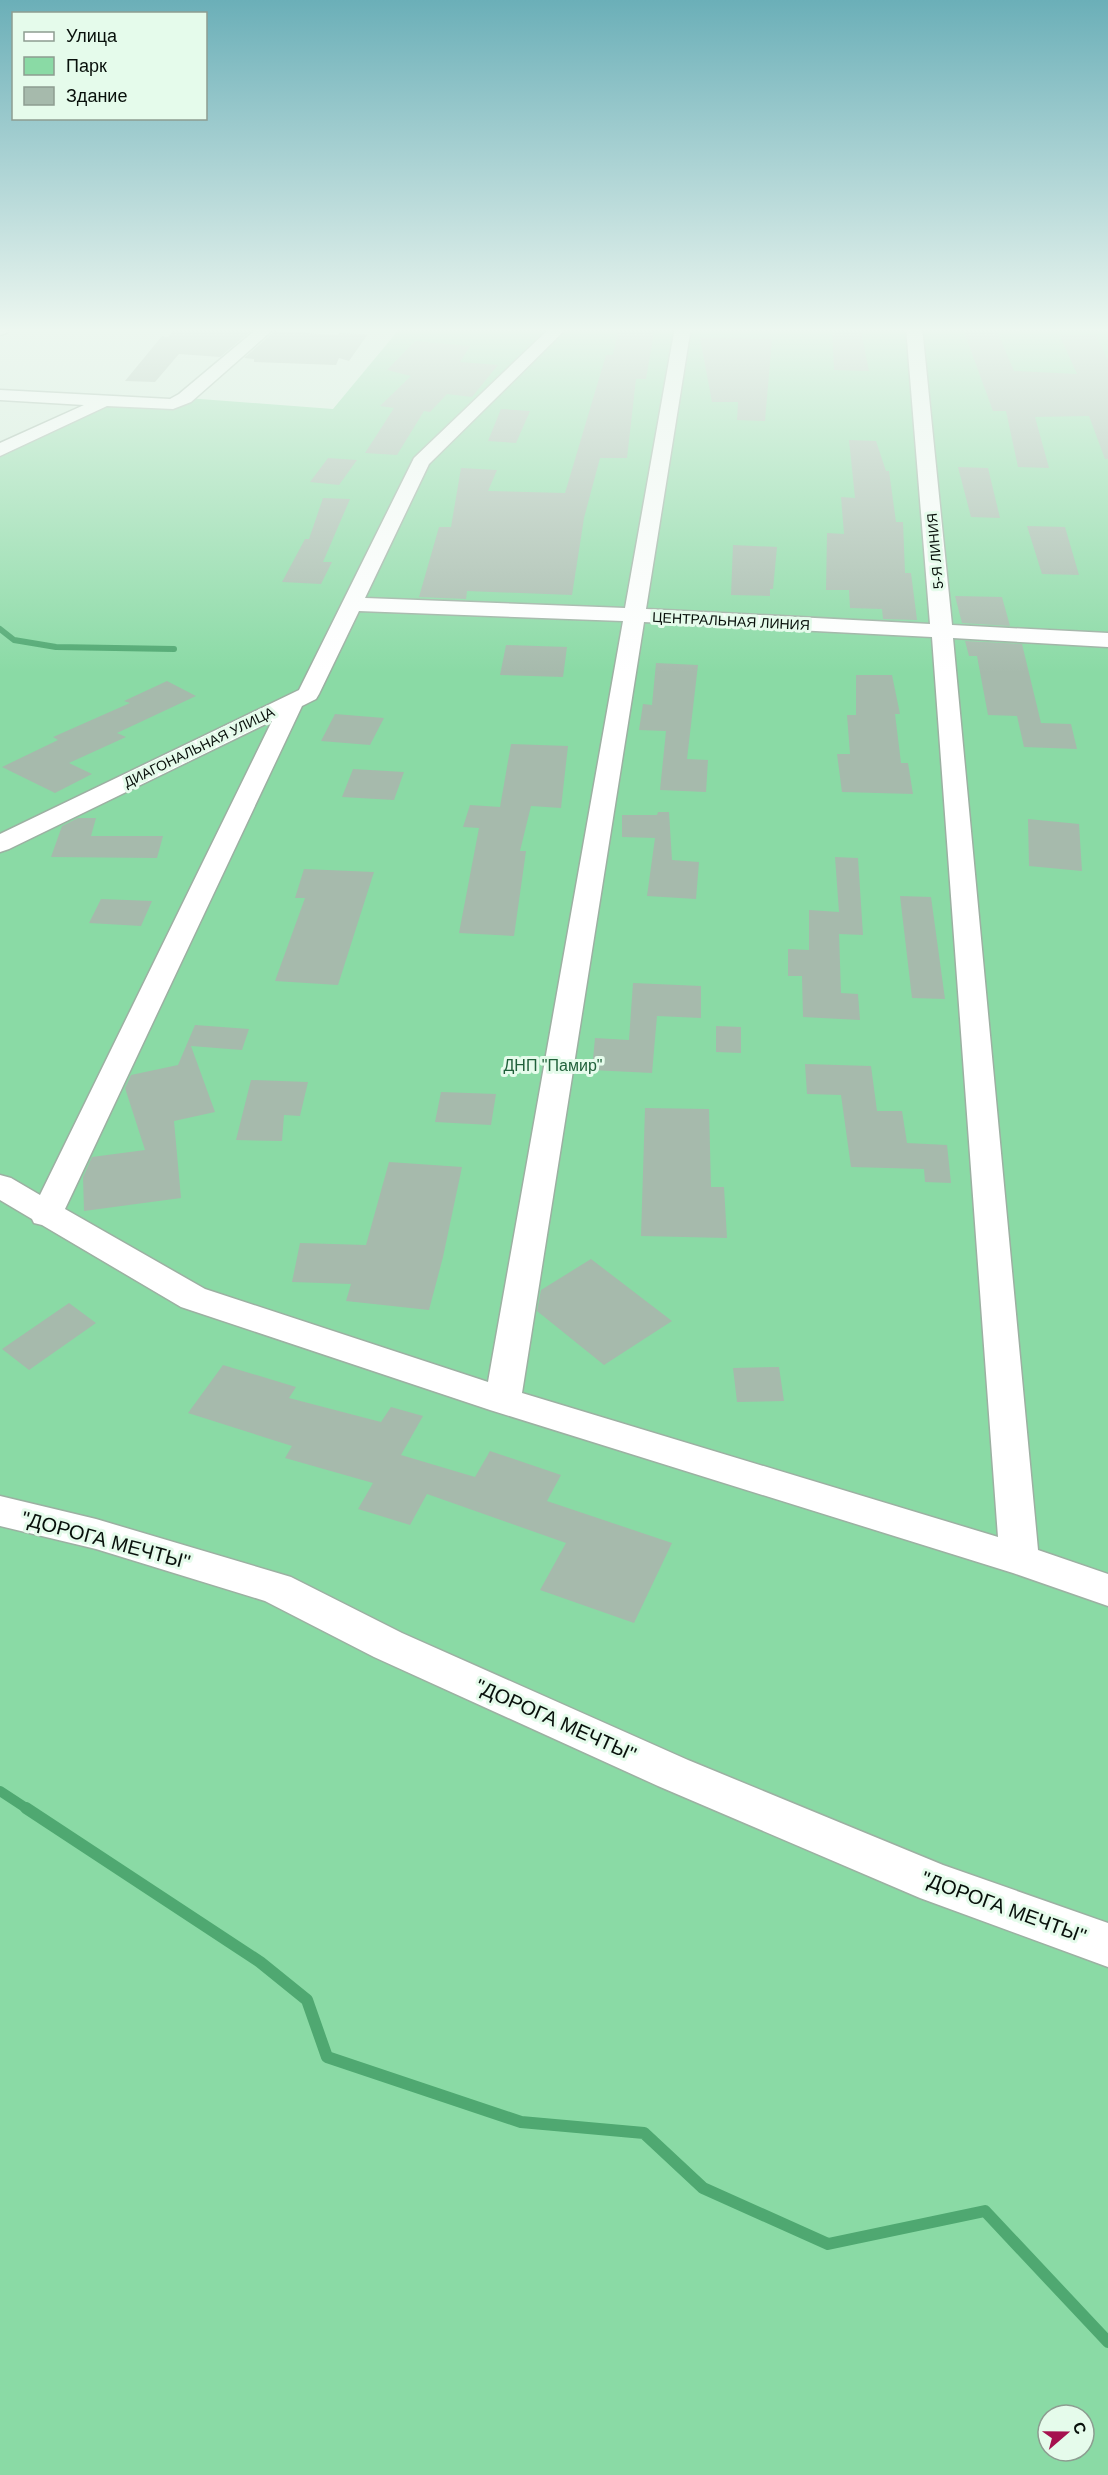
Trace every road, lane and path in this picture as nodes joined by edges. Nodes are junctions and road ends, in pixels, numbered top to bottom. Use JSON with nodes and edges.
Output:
{"nodes":[{"id":1,"x":16,"y":442,"type":"edge"},
{"id":2,"x":441,"y":442,"type":"edge"},
{"id":3,"x":663,"y":442,"type":"edge"},
{"id":4,"x":925,"y":442,"type":"edge"},
{"id":5,"x":0,"y":450,"type":"edge"},
{"id":6,"x":354,"y":604,"type":"junction"},
{"id":7,"x":633,"y":615,"type":"junction"},
{"id":8,"x":942,"y":632,"type":"junction"},
{"id":9,"x":1108,"y":639,"type":"edge"},
{"id":10,"x":293,"y":701,"type":"junction"},
{"id":11,"x":0,"y":844,"type":"edge"},
{"id":12,"x":0,"y":1186,"type":"edge"},
{"id":13,"x":46,"y":1215,"type":"junction"},
{"id":14,"x":503,"y":1401,"type":"junction"},
{"id":15,"x":0,"y":1510,"type":"edge"},
{"id":16,"x":1019,"y":1559,"type":"junction"},
{"id":17,"x":1108,"y":1590,"type":"edge"},
{"id":18,"x":1108,"y":1945,"type":"edge"}],
"edges":[{"from":1,"to":5,"type":"street"},
{"from":2,"to":6,"type":"street","name":"ДИАГОНАЛЬНАЯ УЛИЦА"},
{"from":3,"to":7,"type":"street"},
{"from":4,"to":8,"type":"street","name":"5-Я ЛИНИЯ"},
{"from":6,"to":7,"type":"street","name":"ЦЕНТРАЛЬНАЯ ЛИНИЯ"},
{"from":6,"to":10,"type":"street","name":"ДИАГОНАЛЬНАЯ УЛИЦА"},
{"from":7,"to":8,"type":"street","name":"ЦЕНТРАЛЬНАЯ ЛИНИЯ"},
{"from":7,"to":14,"type":"street"},
{"from":8,"to":9,"type":"street","name":"ЦЕНТРАЛЬНАЯ ЛИНИЯ"},
{"from":8,"to":16,"type":"street","name":"5-Я ЛИНИЯ"},
{"from":10,"to":11,"type":"street","name":"ДИАГОНАЛЬНАЯ УЛИЦА"},
{"from":10,"to":13,"type":"street"},
{"from":12,"to":13,"type":"street"},
{"from":13,"to":14,"type":"street"},
{"from":14,"to":16,"type":"street"},
{"from":15,"to":18,"type":"street","name":"\"ДОРОГА МЕЧТЫ''"},
{"from":16,"to":17,"type":"street"}]}
